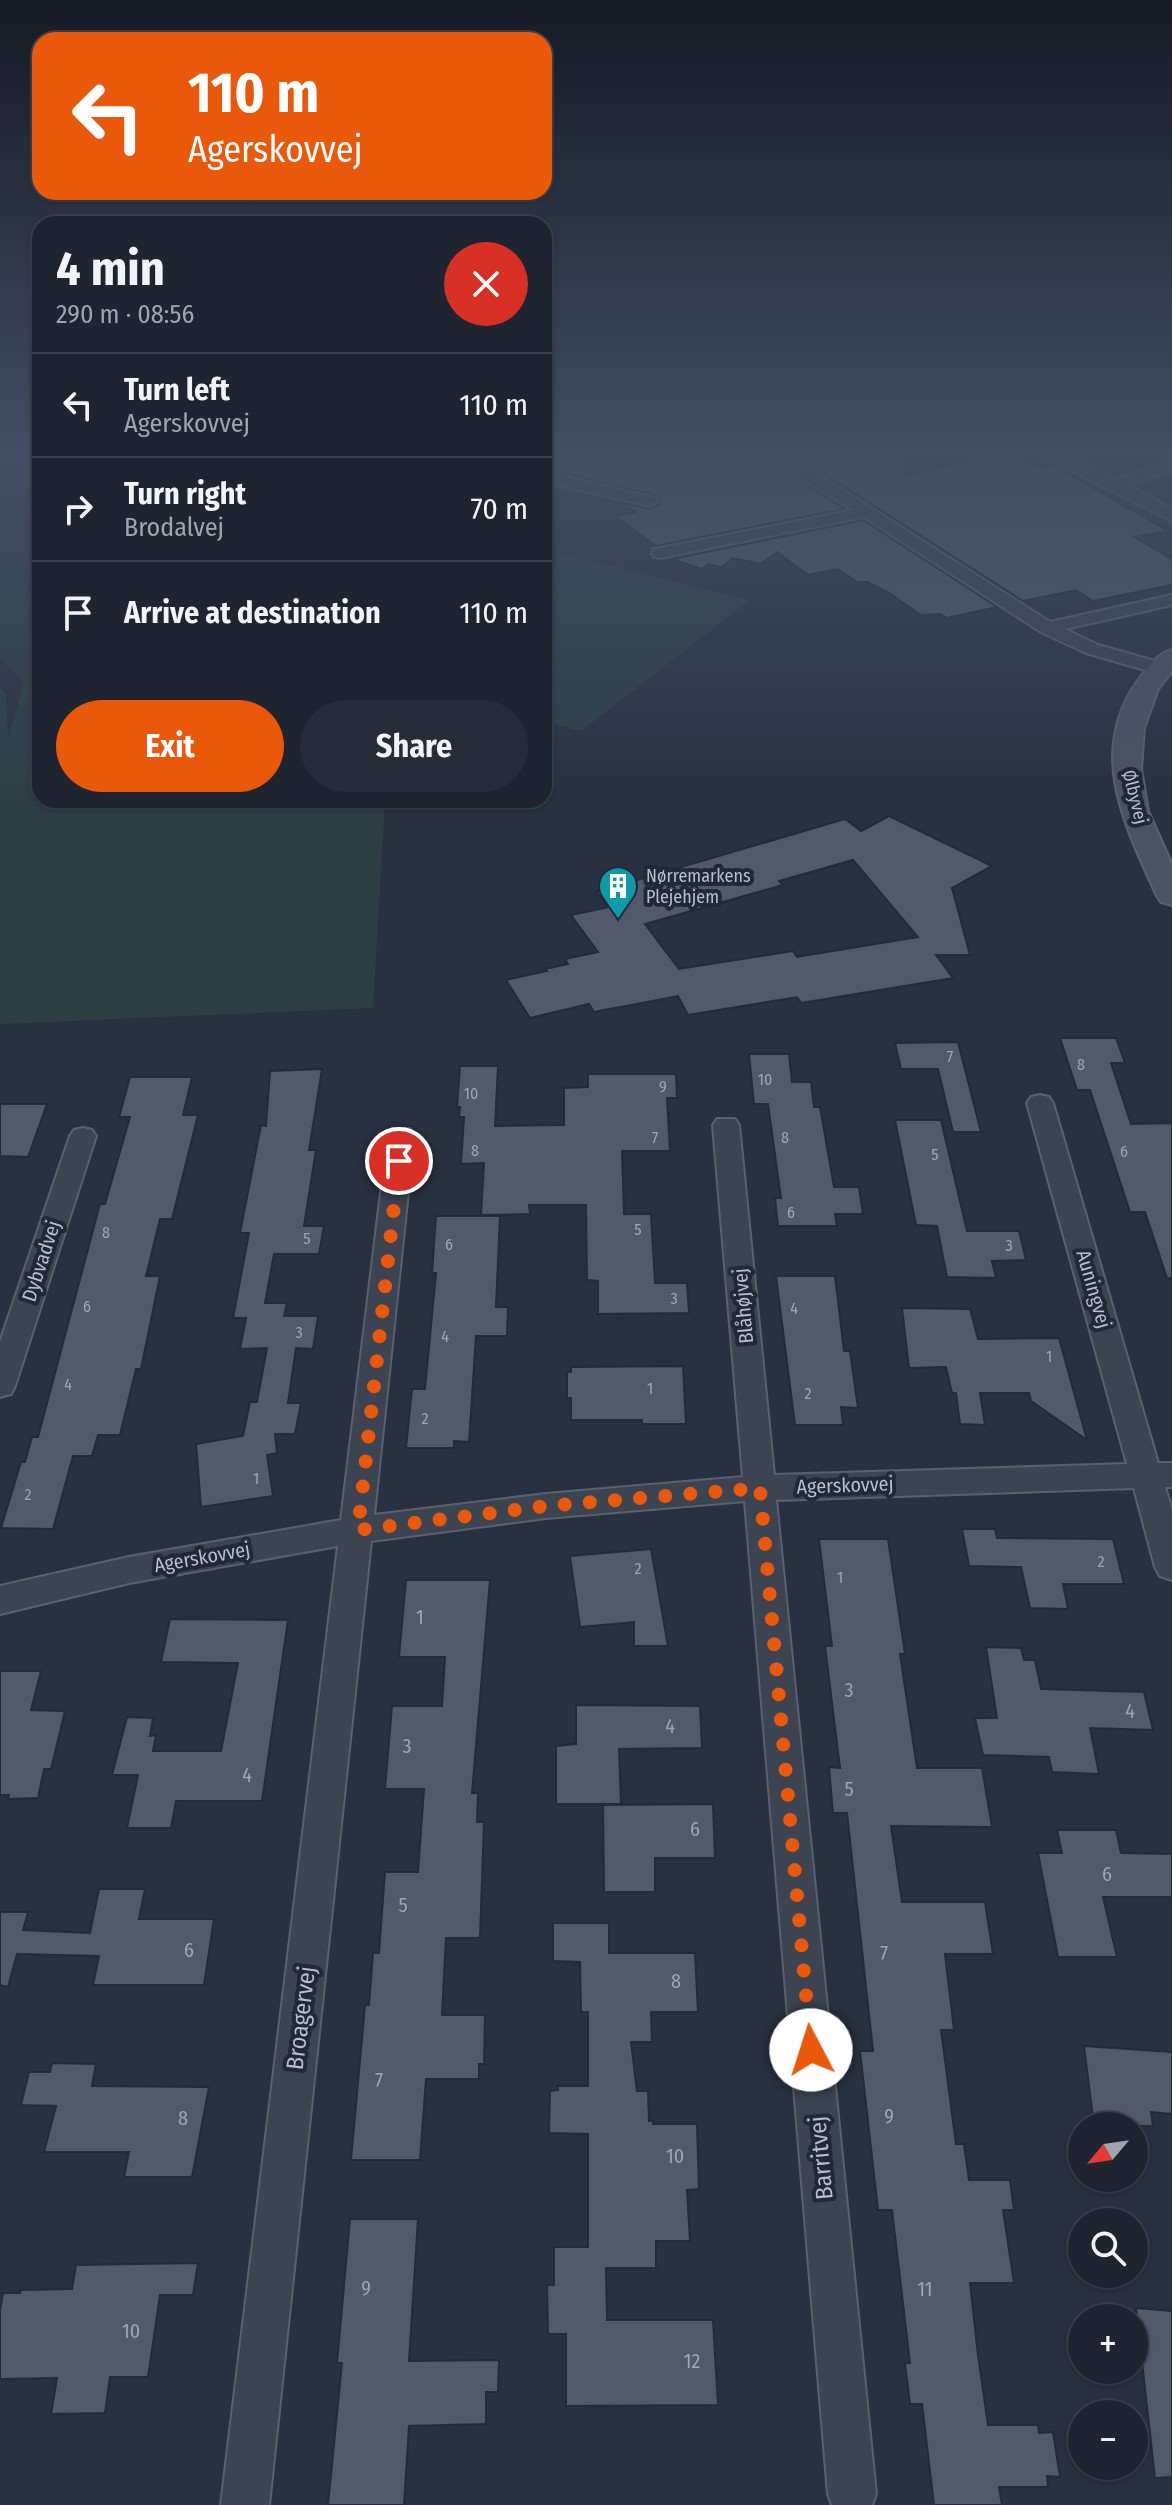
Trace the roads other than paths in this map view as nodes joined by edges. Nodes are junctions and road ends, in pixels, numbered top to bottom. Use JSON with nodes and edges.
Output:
{"nodes":[{"id":1,"x":957,"y":570,"type":"edge"},
{"id":2,"x":1172,"y":600,"type":"edge"},
{"id":3,"x":1047,"y":628,"type":"junction"},
{"id":4,"x":1165,"y":662,"type":"edge"},
{"id":5,"x":1172,"y":896,"type":"edge"},
{"id":6,"x":1040,"y":1103,"type":"dead end"},
{"id":7,"x":726,"y":1125,"type":"dead end"},
{"id":8,"x":401,"y":1135,"type":"dead end"},
{"id":9,"x":83,"y":1136,"type":"dead end"},
{"id":10,"x":0,"y":1386,"type":"edge"},
{"id":11,"x":1159,"y":1475,"type":"edge"},
{"id":12,"x":760,"y":1488,"type":"junction"},
{"id":13,"x":358,"y":1530,"type":"junction"},
{"id":14,"x":1172,"y":1567,"type":"edge"},
{"id":15,"x":0,"y":1600,"type":"edge"},
{"id":16,"x":852,"y":2494,"type":"dead end"},
{"id":17,"x":245,"y":2505,"type":"edge"}],
"edges":[{"from":1,"to":3,"type":"street"},
{"from":2,"to":3,"type":"street"},
{"from":3,"to":4,"type":"street"},
{"from":4,"to":5,"type":"street","name":"Ølbyvej"},
{"from":6,"to":11,"type":"street","name":"Auningvej"},
{"from":7,"to":12,"type":"street","name":"Blåhøjvej"},
{"from":8,"to":13,"type":"street","name":"Broagervej"},
{"from":9,"to":10,"type":"street","name":"Dybvadvej"},
{"from":11,"to":12,"type":"street","name":"Agerskovvej"},
{"from":11,"to":14,"type":"street","name":"Auningvej"},
{"from":12,"to":13,"type":"street","name":"Agerskovvej"},
{"from":12,"to":16,"type":"street","name":"Barritvej"},
{"from":13,"to":15,"type":"street","name":"Agerskovvej"},
{"from":13,"to":17,"type":"street","name":"Broagervej"}]}
